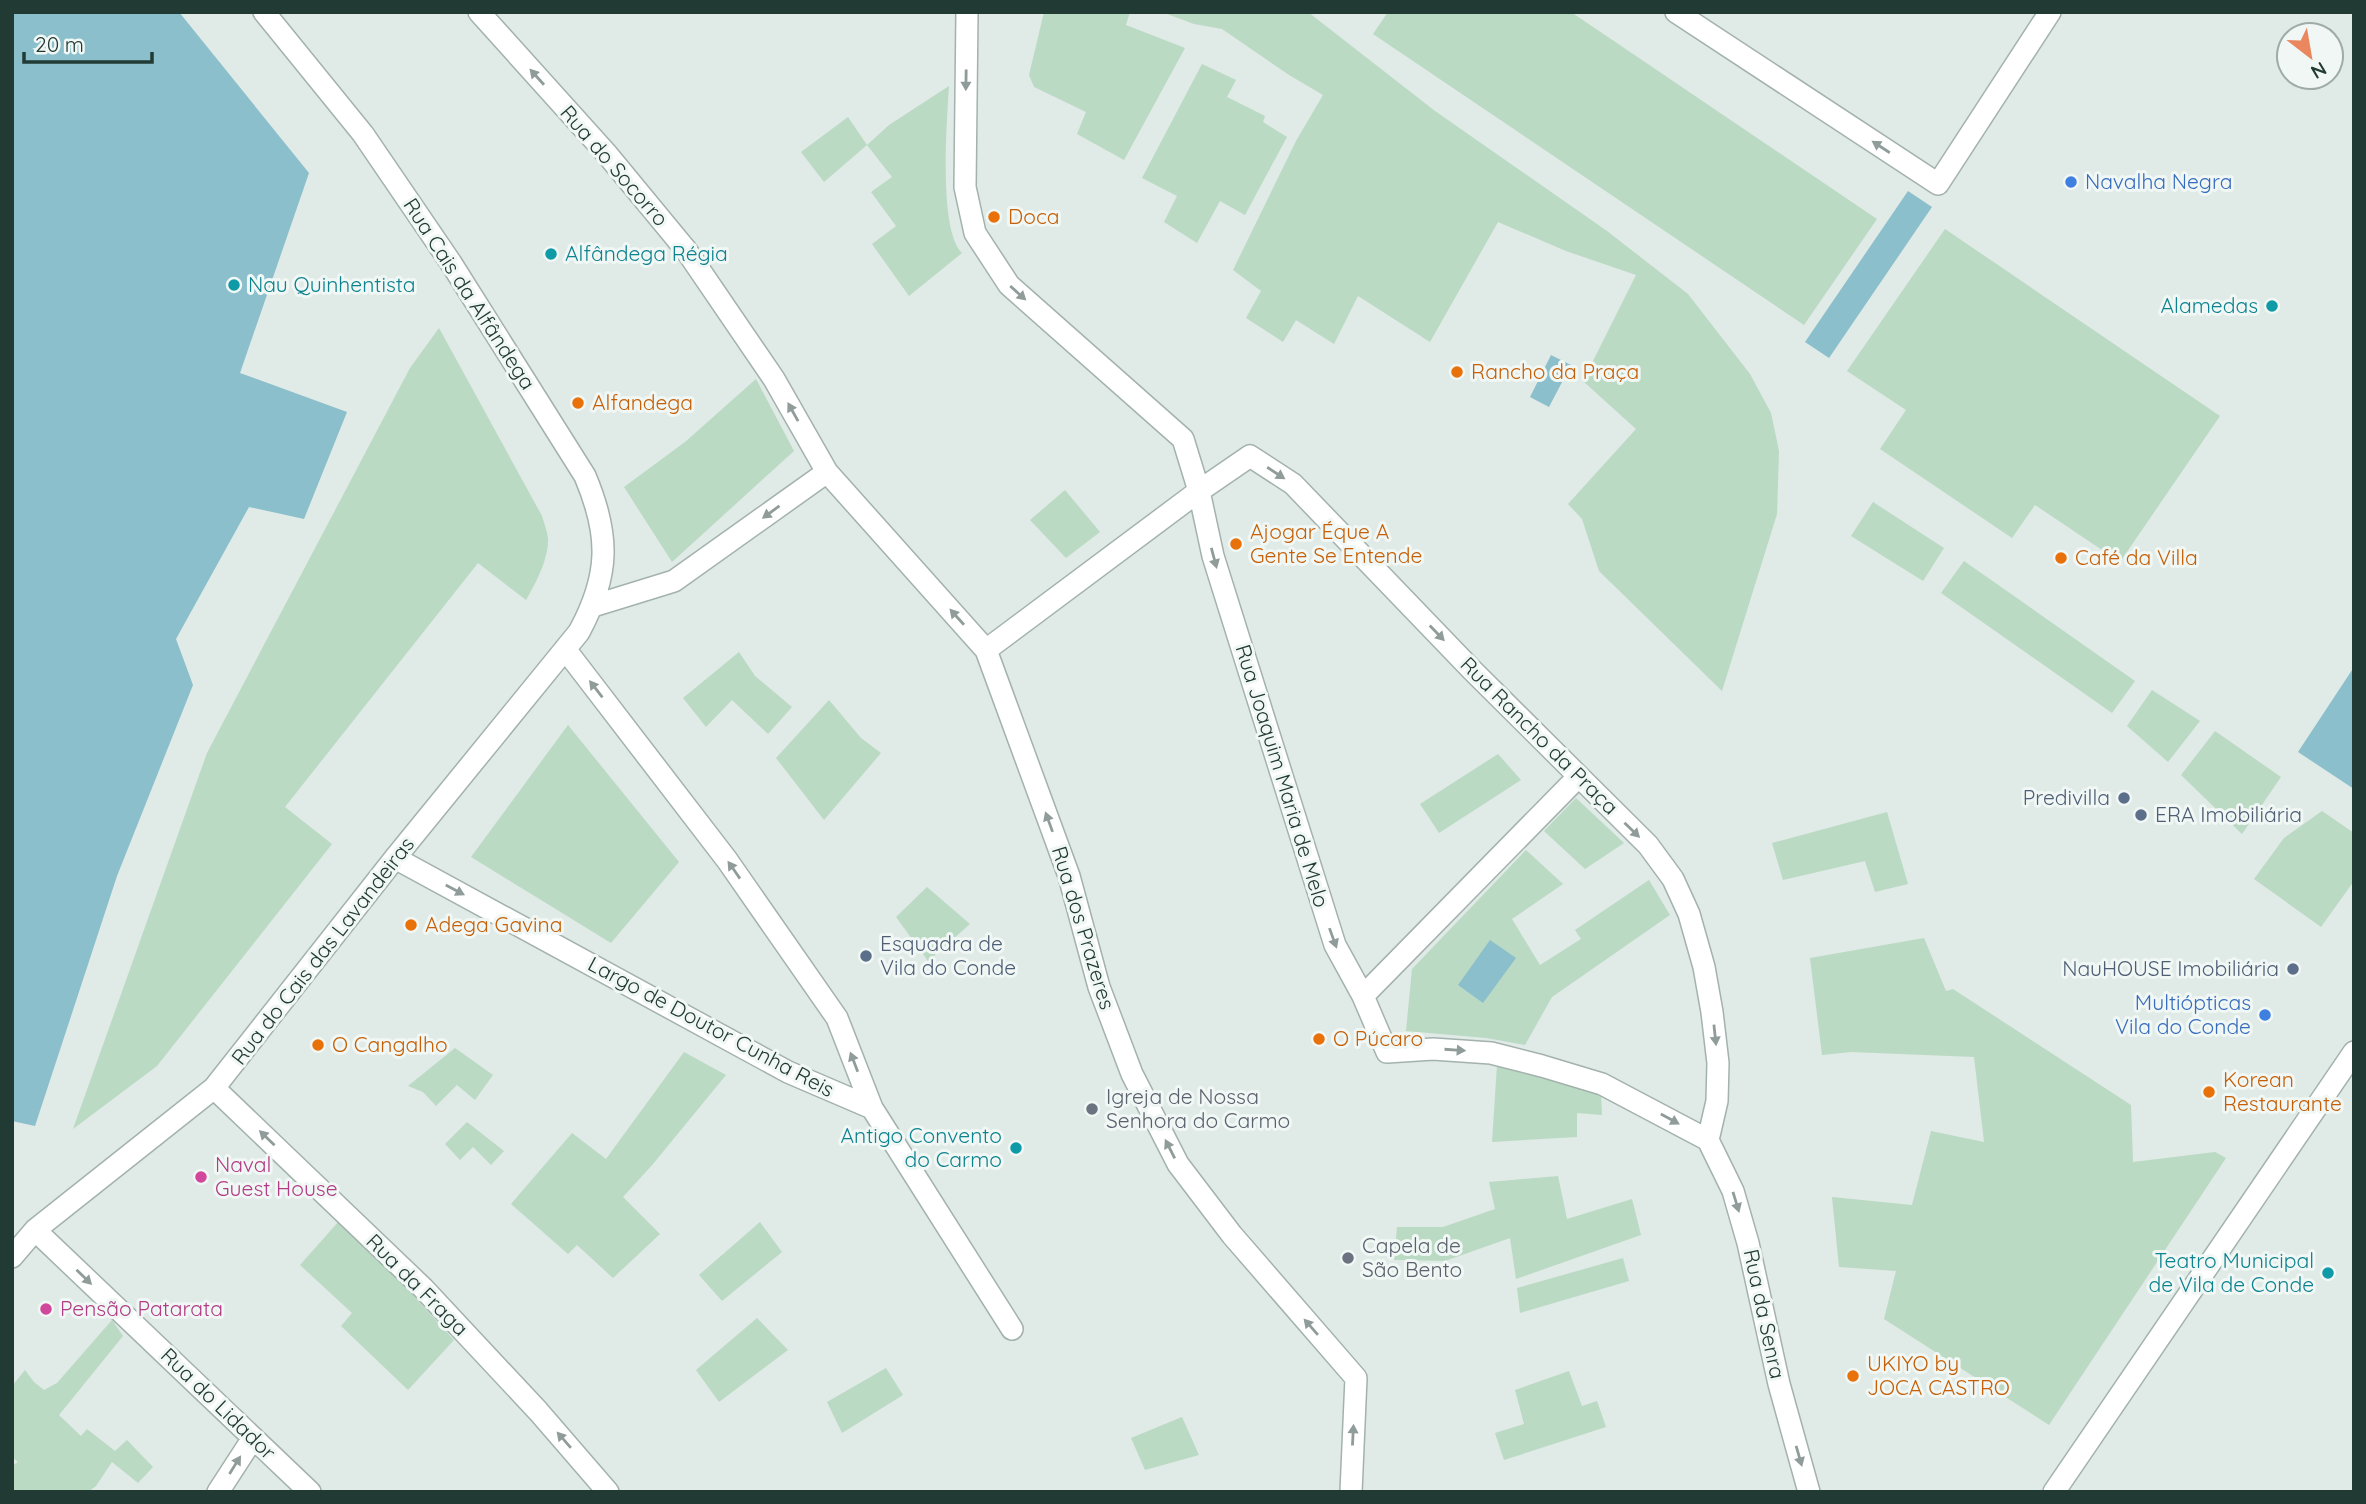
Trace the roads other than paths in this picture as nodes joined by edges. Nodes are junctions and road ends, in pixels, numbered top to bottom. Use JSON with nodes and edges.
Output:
{"nodes":[{"id":1,"x":264,"y":12,"type":"edge"},
{"id":2,"x":479,"y":12,"type":"edge"},
{"id":3,"x":968,"y":12,"type":"edge"},
{"id":4,"x":1676,"y":12,"type":"edge"},
{"id":5,"x":2050,"y":12,"type":"edge"},
{"id":6,"x":827,"y":472,"type":"junction"},
{"id":7,"x":1199,"y":491,"type":"junction"},
{"id":8,"x":593,"y":606,"type":"junction"},
{"id":9,"x":565,"y":649,"type":"junction"},
{"id":10,"x":986,"y":650,"type":"junction"},
{"id":11,"x":1578,"y":777,"type":"junction"},
{"id":12,"x":395,"y":858,"type":"junction"},
{"id":13,"x":1363,"y":996,"type":"junction"},
{"id":14,"x":2354,"y":1052,"type":"edge"},
{"id":15,"x":215,"y":1088,"type":"junction"},
{"id":16,"x":872,"y":1108,"type":"junction"},
{"id":17,"x":1708,"y":1140,"type":"junction"},
{"id":18,"x":35,"y":1230,"type":"junction"},
{"id":19,"x":12,"y":1257,"type":"edge"},
{"id":20,"x":1012,"y":1329,"type":"dead end"},
{"id":21,"x":253,"y":1438,"type":"junction"},
{"id":22,"x":218,"y":1492,"type":"edge"},
{"id":23,"x":310,"y":1492,"type":"edge"},
{"id":24,"x":608,"y":1492,"type":"edge"},
{"id":25,"x":1351,"y":1492,"type":"edge"},
{"id":26,"x":1810,"y":1492,"type":"edge"},
{"id":27,"x":2054,"y":1492,"type":"edge"}],
"edges":[{"from":1,"to":8,"type":"street","name":"Rua Cais da Alfândega"},
{"from":6,"to":2,"type":"street","name":"Rua do Socorro","one_way":true},
{"from":3,"to":7,"type":"street","name":"Rua Joaquim Maria de Melo","one_way":true},
{"from":5,"to":4,"type":"street","one_way":true},
{"from":6,"to":8,"type":"street","one_way":true},
{"from":10,"to":6,"type":"street","name":"Rua dos Prazeres","one_way":true},
{"from":7,"to":10,"type":"street"},
{"from":7,"to":11,"type":"street","name":"Rua Rancho da Praça","one_way":true},
{"from":7,"to":13,"type":"street","name":"Rua Joaquim Maria de Melo","one_way":true},
{"from":8,"to":9,"type":"street","name":"Rua do Cais das Lavandeiras"},
{"from":9,"to":12,"type":"street","name":"Rua do Cais das Lavandeiras"},
{"from":16,"to":9,"type":"street","name":"Largo de Doutor Cunha Reis","one_way":true},
{"from":25,"to":10,"type":"street","name":"Rua dos Prazeres","one_way":true},
{"from":11,"to":13,"type":"street"},
{"from":11,"to":17,"type":"street","name":"Rua Rancho da Praça","one_way":true},
{"from":12,"to":15,"type":"street","name":"Rua do Cais das Lavandeiras"},
{"from":12,"to":16,"type":"street","name":"Largo de Doutor Cunha Reis","one_way":true},
{"from":13,"to":17,"type":"street","name":"Rua Joaquim Maria de Melo","one_way":true},
{"from":14,"to":27,"type":"street"},
{"from":15,"to":18,"type":"street","name":"Rua do Cais das Lavandeiras"},
{"from":24,"to":15,"type":"street","name":"Rua da Fraga","one_way":true},
{"from":16,"to":20,"type":"street"},
{"from":17,"to":26,"type":"street","name":"Rua da Senra","one_way":true},
{"from":18,"to":19,"type":"street","name":"Rua do Cais das Lavandeiras"},
{"from":18,"to":21,"type":"street","name":"Rua do Lidador","one_way":true},
{"from":22,"to":21,"type":"street","one_way":true},
{"from":21,"to":23,"type":"street","name":"Rua do Lidador"}]}
